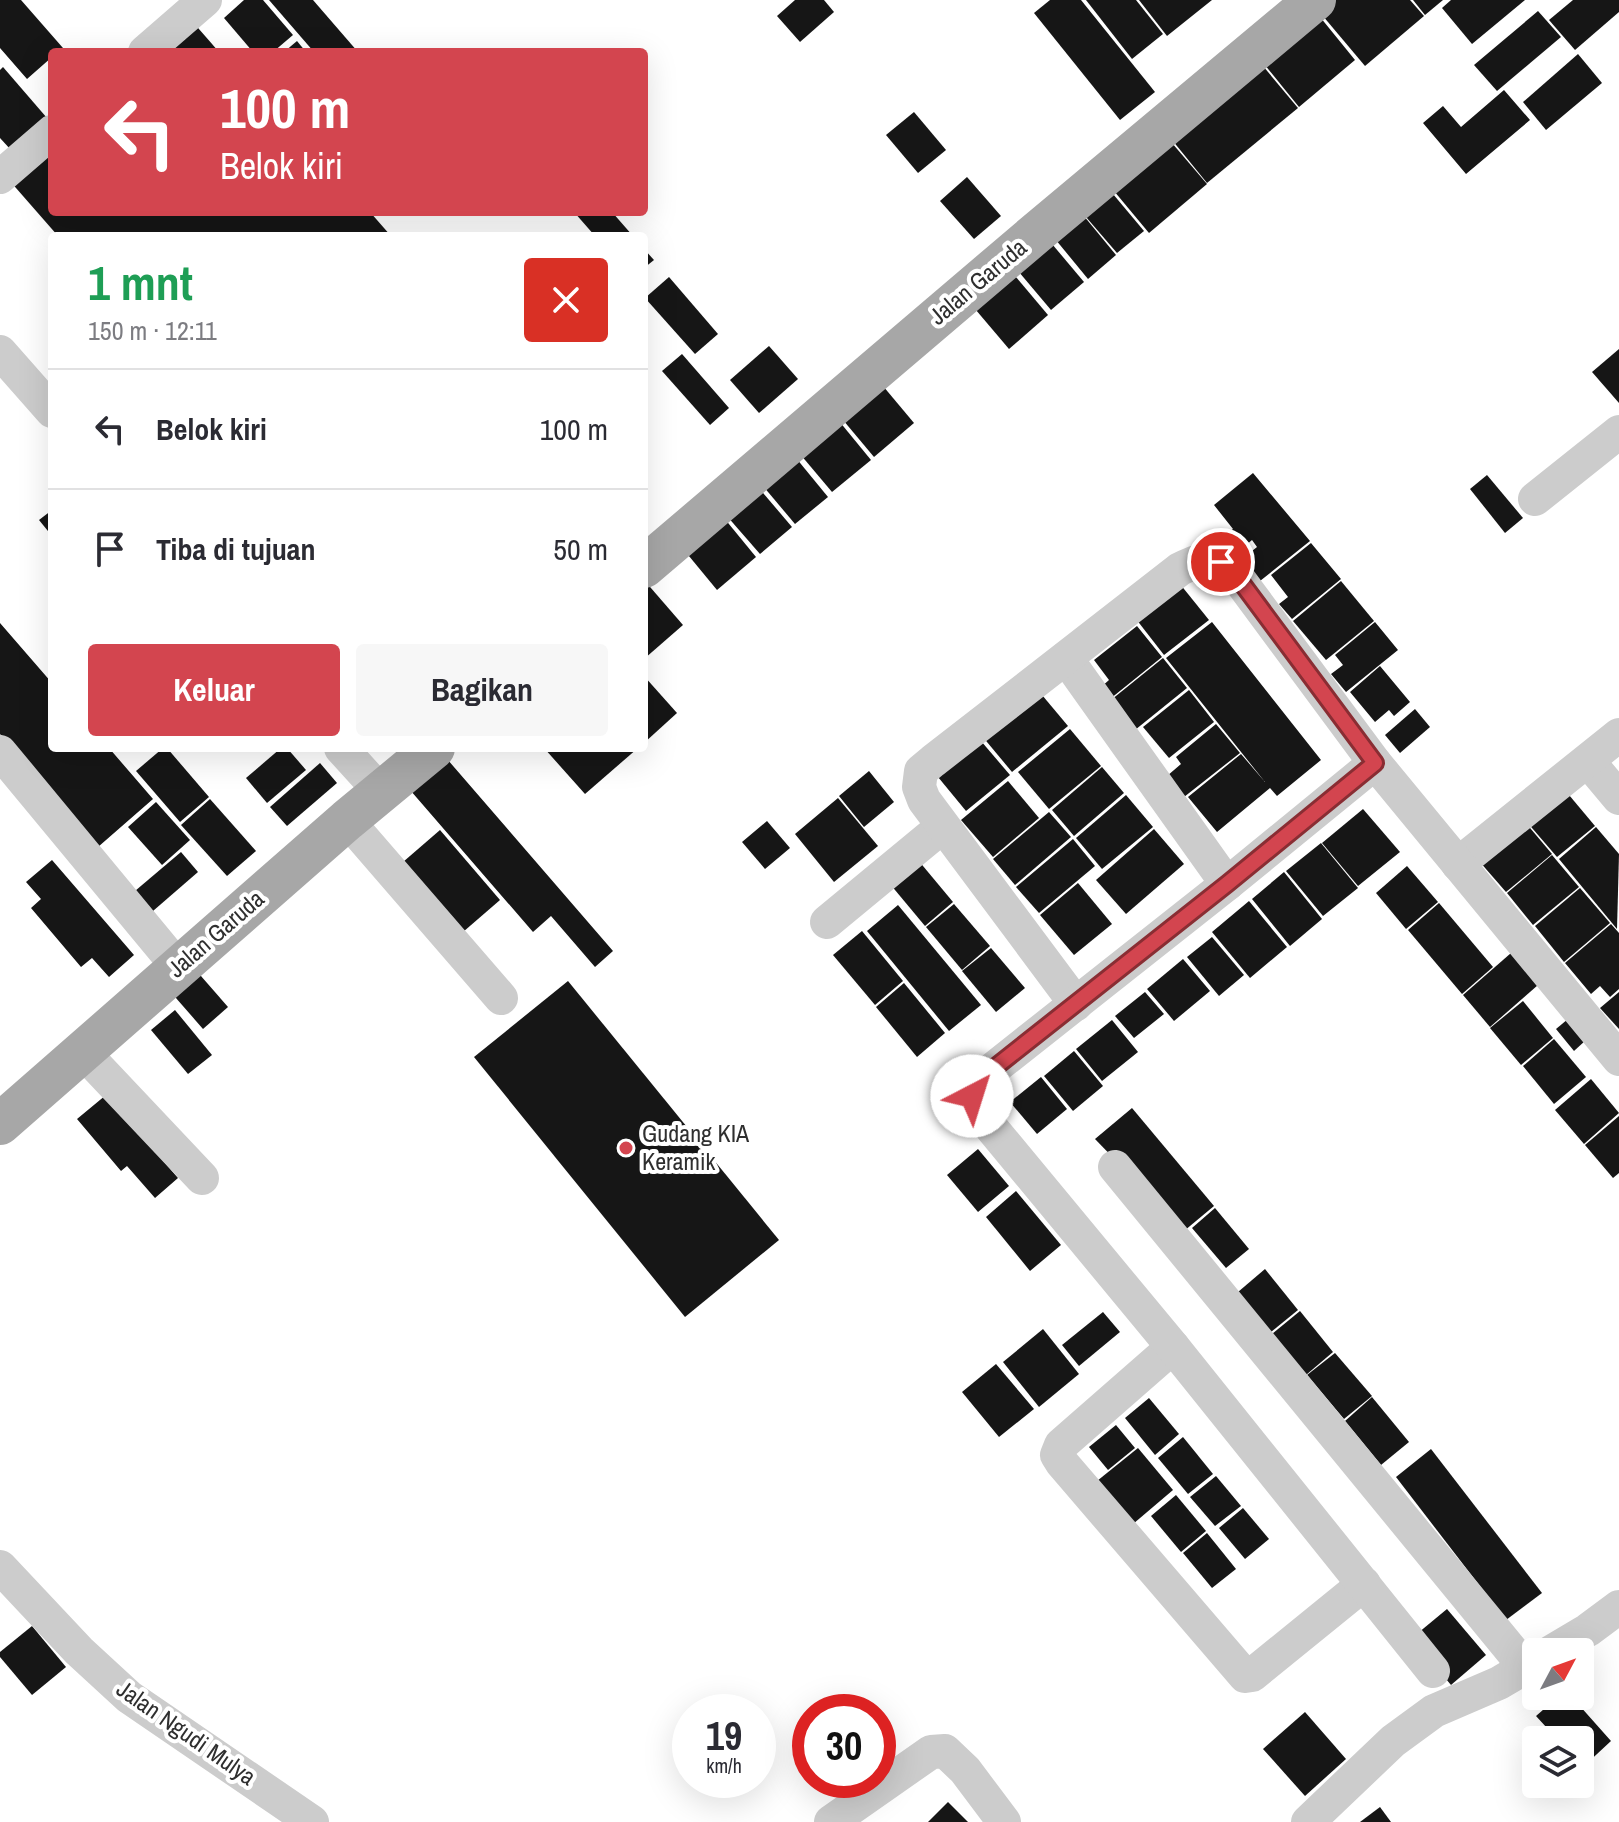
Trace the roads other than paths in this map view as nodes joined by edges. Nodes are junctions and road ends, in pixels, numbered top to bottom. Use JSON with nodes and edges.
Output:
{"nodes":[{"id":1,"x":205,"y":0,"type":"edge"},
{"id":2,"x":1315,"y":0,"type":"edge"},
{"id":3,"x":150,"y":48,"type":"edge"},
{"id":4,"x":48,"y":135,"type":"edge"},
{"id":5,"x":0,"y":177,"type":"edge"},
{"id":6,"x":0,"y":352,"type":"edge"},
{"id":7,"x":48,"y":406,"type":"edge"},
{"id":8,"x":1619,"y":432,"type":"edge"},
{"id":9,"x":1535,"y":499,"type":"dead end"},
{"id":10,"x":648,"y":563,"type":"edge"},
{"id":11,"x":1066,"y":658,"type":"junction"},
{"id":12,"x":1619,"y":735,"type":"edge"},
{"id":13,"x":0,"y":752,"type":"edge"},
{"id":14,"x":345,"y":752,"type":"edge"},
{"id":15,"x":429,"y":752,"type":"edge"},
{"id":16,"x":1588,"y":761,"type":"junction"},
{"id":17,"x":1375,"y":763,"type":"junction"},
{"id":18,"x":380,"y":791,"type":"junction"},
{"id":19,"x":1619,"y":798,"type":"edge"},
{"id":20,"x":347,"y":820,"type":"junction"},
{"id":21,"x":942,"y":827,"type":"junction"},
{"id":22,"x":1458,"y":864,"type":"junction"},
{"id":23,"x":1227,"y":884,"type":"junction"},
{"id":24,"x":827,"y":922,"type":"dead end"},
{"id":25,"x":178,"y":967,"type":"junction"},
{"id":26,"x":501,"y":998,"type":"dead end"},
{"id":27,"x":1076,"y":1004,"type":"junction"},
{"id":28,"x":83,"y":1052,"type":"junction"},
{"id":29,"x":1619,"y":1059,"type":"edge"},
{"id":30,"x":0,"y":1124,"type":"edge"},
{"id":31,"x":1115,"y":1167,"type":"dead end"},
{"id":32,"x":202,"y":1178,"type":"dead end"},
{"id":33,"x":1173,"y":1347,"type":"junction"},
{"id":34,"x":0,"y":1567,"type":"edge"},
{"id":35,"x":1364,"y":1584,"type":"junction"},
{"id":36,"x":1619,"y":1607,"type":"edge"},
{"id":37,"x":1574,"y":1638,"type":"edge"},
{"id":38,"x":1522,"y":1642,"type":"edge"},
{"id":39,"x":1522,"y":1668,"type":"edge"},
{"id":40,"x":1433,"y":1671,"type":"dead end"},
{"id":41,"x":312,"y":1822,"type":"edge"},
{"id":42,"x":831,"y":1822,"type":"edge"},
{"id":43,"x":1004,"y":1822,"type":"edge"},
{"id":44,"x":1308,"y":1822,"type":"edge"}],
"edges":[{"from":1,"to":3,"type":"street"},
{"from":2,"to":10,"type":"main road","name":"Jalan Garuda"},
{"from":4,"to":5,"type":"street"},
{"from":6,"to":7,"type":"street"},
{"from":8,"to":9,"type":"street"},
{"from":11,"to":17,"type":"street"},
{"from":11,"to":21,"type":"street"},
{"from":11,"to":23,"type":"street"},
{"from":12,"to":16,"type":"street"},
{"from":13,"to":25,"type":"street"},
{"from":14,"to":18,"type":"street"},
{"from":15,"to":18,"type":"main road","name":"Jalan Garuda"},
{"from":16,"to":19,"type":"street"},
{"from":16,"to":22,"type":"street"},
{"from":17,"to":22,"type":"street"},
{"from":17,"to":23,"type":"street"},
{"from":18,"to":20,"type":"main road","name":"Jalan Garuda"},
{"from":20,"to":25,"type":"main road","name":"Jalan Garuda"},
{"from":20,"to":26,"type":"street"},
{"from":21,"to":24,"type":"street"},
{"from":21,"to":27,"type":"street"},
{"from":22,"to":29,"type":"street"},
{"from":23,"to":27,"type":"street"},
{"from":25,"to":28,"type":"main road","name":"Jalan Garuda"},
{"from":27,"to":33,"type":"street"},
{"from":28,"to":30,"type":"main road","name":"Jalan Garuda"},
{"from":28,"to":32,"type":"street"},
{"from":31,"to":38,"type":"street"},
{"from":33,"to":35,"type":"street"},
{"from":33,"to":35,"type":"street"},
{"from":34,"to":41,"type":"street","name":"Jalan Ngudi Mulya"},
{"from":35,"to":40,"type":"street"},
{"from":36,"to":37,"type":"street"},
{"from":39,"to":44,"type":"street"},
{"from":42,"to":43,"type":"street"}]}
